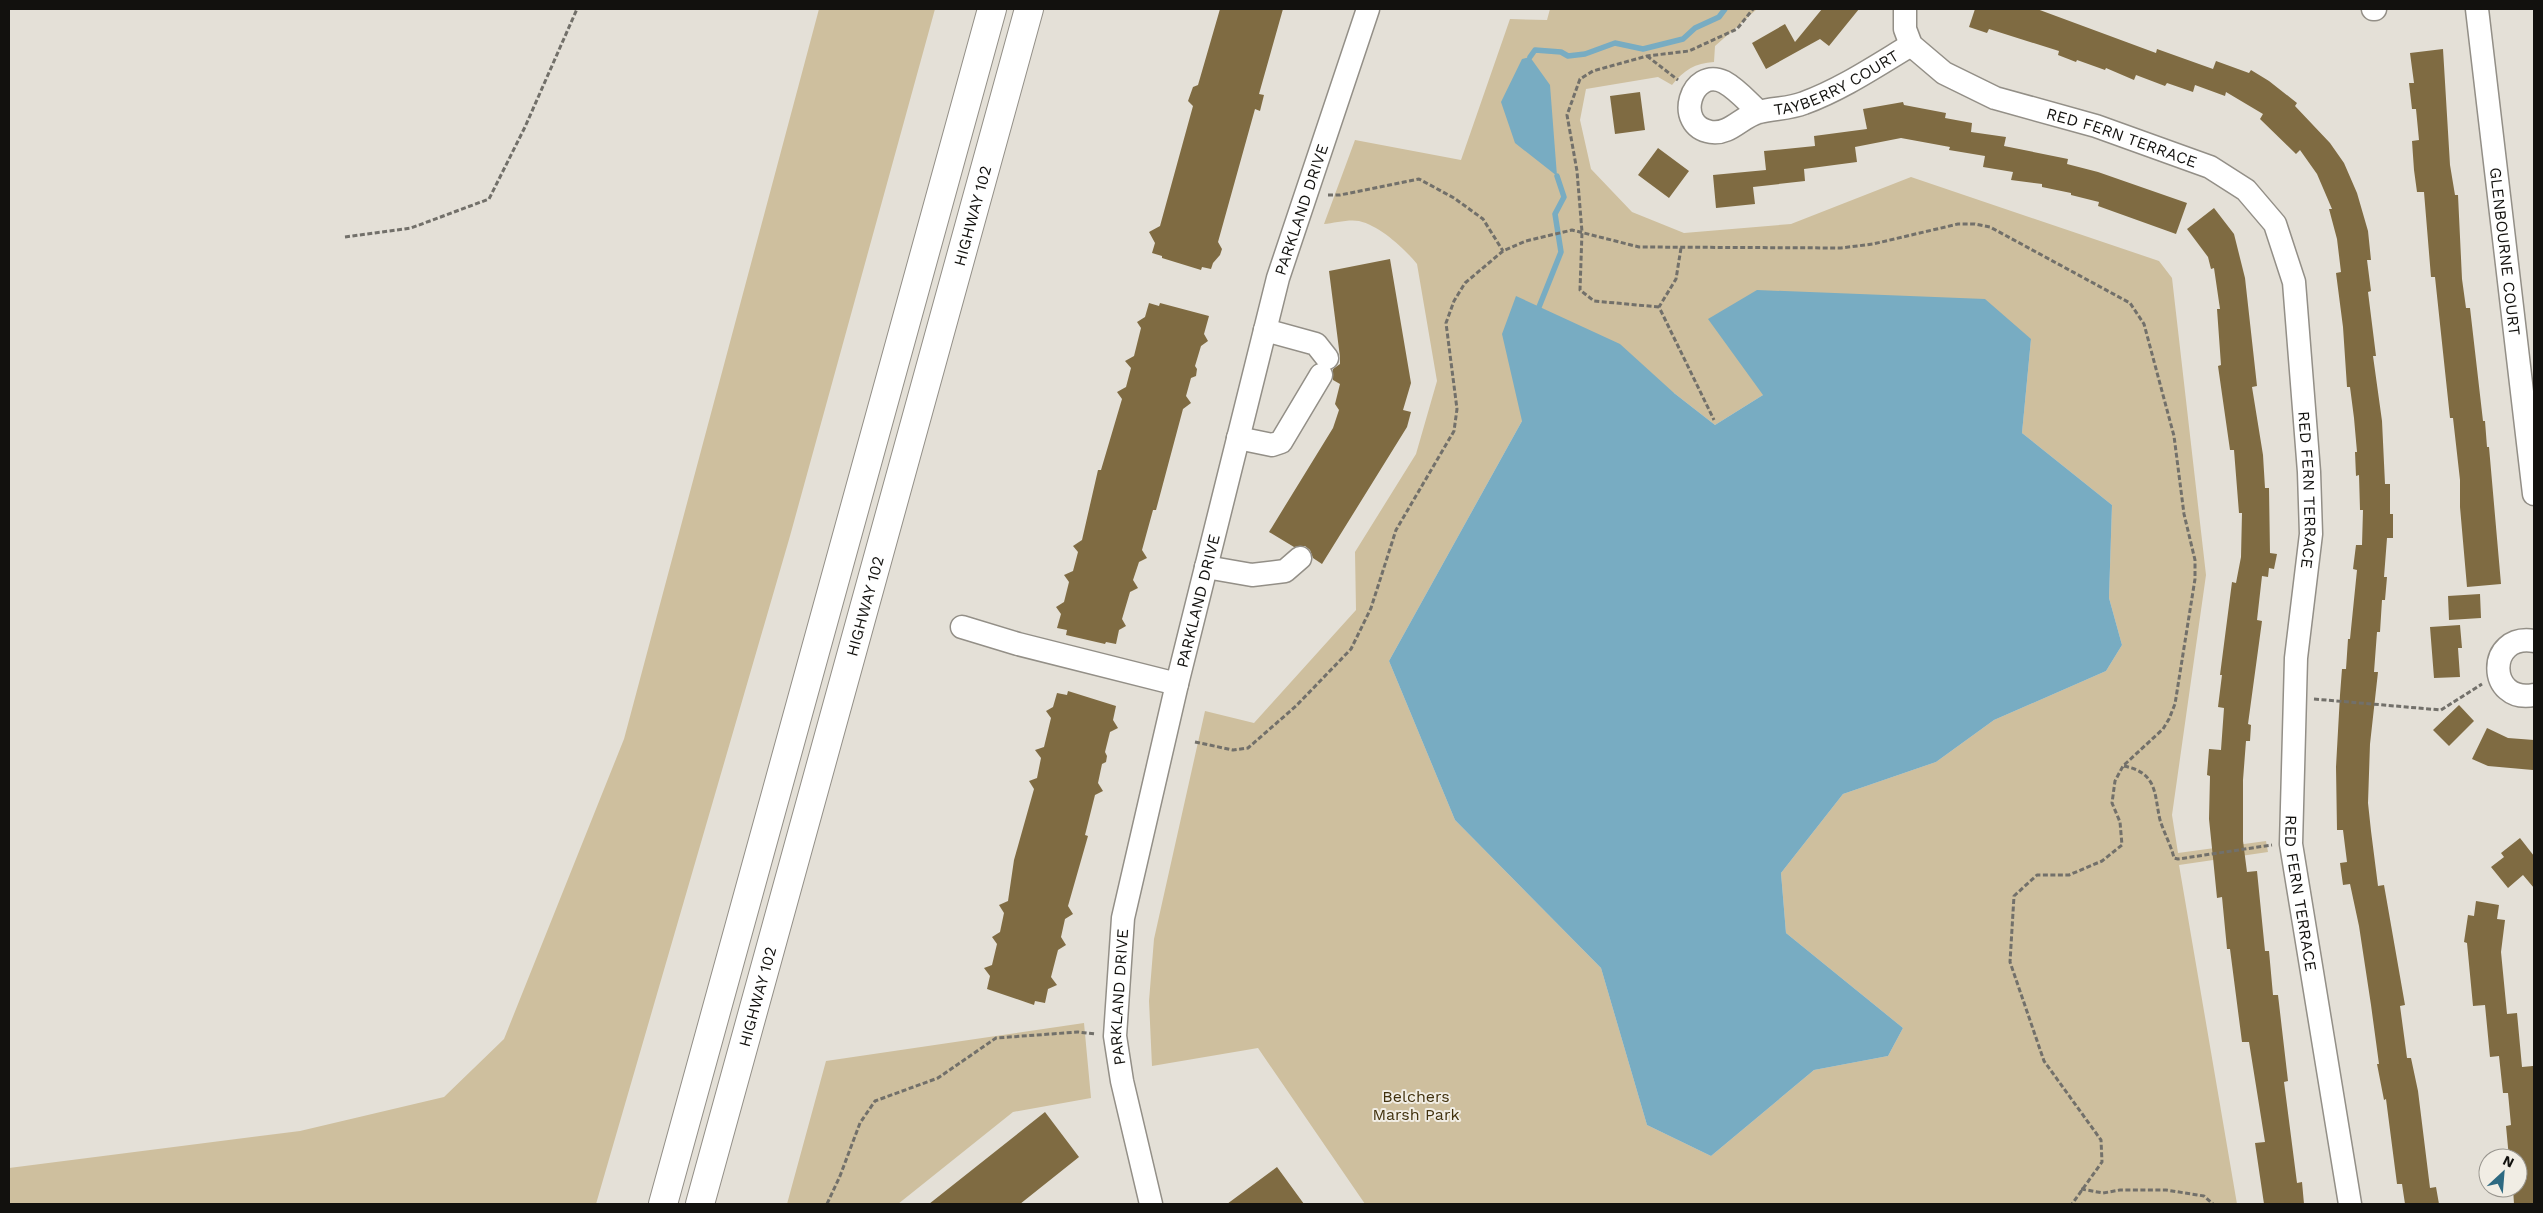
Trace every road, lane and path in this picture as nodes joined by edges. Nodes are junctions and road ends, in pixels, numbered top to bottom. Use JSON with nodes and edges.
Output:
{"nodes":[{"id":1,"x":577,"y":9,"type":"edge"},
{"id":2,"x":992,"y":9,"type":"edge"},
{"id":3,"x":1030,"y":9,"type":"edge"},
{"id":4,"x":1368,"y":9,"type":"edge"},
{"id":5,"x":1753,"y":9,"type":"edge"},
{"id":6,"x":1905,"y":9,"type":"edge"},
{"id":7,"x":2477,"y":9,"type":"edge"},
{"id":8,"x":1911,"y":45,"type":"junction"},
{"id":9,"x":1647,"y":56,"type":"junction"},
{"id":10,"x":1693,"y":91,"type":"junction"},
{"id":11,"x":1758,"y":112,"type":"junction"},
{"id":12,"x":1305,"y":193,"type":"junction"},
{"id":13,"x":1582,"y":232,"type":"junction"},
{"id":14,"x":345,"y":237,"type":"dead end"},
{"id":15,"x":1681,"y":248,"type":"junction"},
{"id":16,"x":1504,"y":251,"type":"junction"},
{"id":17,"x":1659,"y":307,"type":"junction"},
{"id":18,"x":1265,"y":330,"type":"junction"},
{"id":19,"x":1714,"y":420,"type":"dead end"},
{"id":20,"x":1238,"y":438,"type":"junction"},
{"id":21,"x":2534,"y":494,"type":"edge"},
{"id":22,"x":1300,"y":558,"type":"dead end"},
{"id":23,"x":1206,"y":567,"type":"junction"},
{"id":24,"x":962,"y":627,"type":"dead end"},
{"id":25,"x":2534,"y":641,"type":"edge"},
{"id":26,"x":2499,"y":677,"type":"junction"},
{"id":27,"x":1177,"y":684,"type":"junction"},
{"id":28,"x":2534,"y":695,"type":"edge"},
{"id":29,"x":2330,"y":701,"type":"dead end"},
{"id":30,"x":1195,"y":742,"type":"dead end"},
{"id":31,"x":2123,"y":766,"type":"junction"},
{"id":32,"x":2291,"y":844,"type":"junction"},
{"id":33,"x":1115,"y":1036,"type":"junction"},
{"id":34,"x":2081,"y":1189,"type":"junction"},
{"id":35,"x":663,"y":1204,"type":"edge"},
{"id":36,"x":700,"y":1204,"type":"edge"},
{"id":37,"x":826,"y":1204,"type":"edge"},
{"id":38,"x":1148,"y":1204,"type":"edge"},
{"id":39,"x":2072,"y":1204,"type":"edge"},
{"id":40,"x":2213,"y":1204,"type":"edge"},
{"id":41,"x":2350,"y":1204,"type":"edge"}],
"edges":[{"from":1,"to":14,"type":"path"},
{"from":2,"to":35,"type":"highway"},
{"from":3,"to":36,"type":"highway","name":"HIGHWAY 102"},
{"from":4,"to":12,"type":"street","name":"PARKLAND DRIVE"},
{"from":5,"to":9,"type":"path"},
{"from":6,"to":8,"type":"street"},
{"from":7,"to":21,"type":"street","name":"GLENBOURNE COURT"},
{"from":8,"to":11,"type":"street","name":"TAYBERRY COURT"},
{"from":8,"to":32,"type":"street","name":"RED FERN TERRACE"},
{"from":9,"to":10,"type":"path"},
{"from":9,"to":13,"type":"path"},
{"from":10,"to":11,"type":"street","name":"TAYBERRY COURT"},
{"from":10,"to":11,"type":"street","name":"TAYBERRY COURT"},
{"from":12,"to":16,"type":"path"},
{"from":12,"to":18,"type":"street","name":"PARKLAND DRIVE"},
{"from":13,"to":15,"type":"path"},
{"from":13,"to":16,"type":"path"},
{"from":13,"to":17,"type":"path"},
{"from":15,"to":17,"type":"path"},
{"from":15,"to":31,"type":"path"},
{"from":16,"to":30,"type":"path"},
{"from":17,"to":19,"type":"path"},
{"from":18,"to":20,"type":"street","name":"PARKLAND DRIVE"},
{"from":18,"to":20,"type":"street"},
{"from":20,"to":23,"type":"street","name":"PARKLAND DRIVE"},
{"from":22,"to":23,"type":"street"},
{"from":23,"to":27,"type":"street","name":"PARKLAND DRIVE"},
{"from":24,"to":27,"type":"street"},
{"from":25,"to":26,"type":"street"},
{"from":26,"to":28,"type":"street"},
{"from":26,"to":29,"type":"path"},
{"from":27,"to":33,"type":"street","name":"PARKLAND DRIVE"},
{"from":31,"to":32,"type":"path"},
{"from":31,"to":34,"type":"path"},
{"from":32,"to":41,"type":"street","name":"RED FERN TERRACE"},
{"from":33,"to":37,"type":"path"},
{"from":33,"to":38,"type":"street","name":"PARKLAND DRIVE"},
{"from":34,"to":39,"type":"path"},
{"from":34,"to":40,"type":"path"}]}
